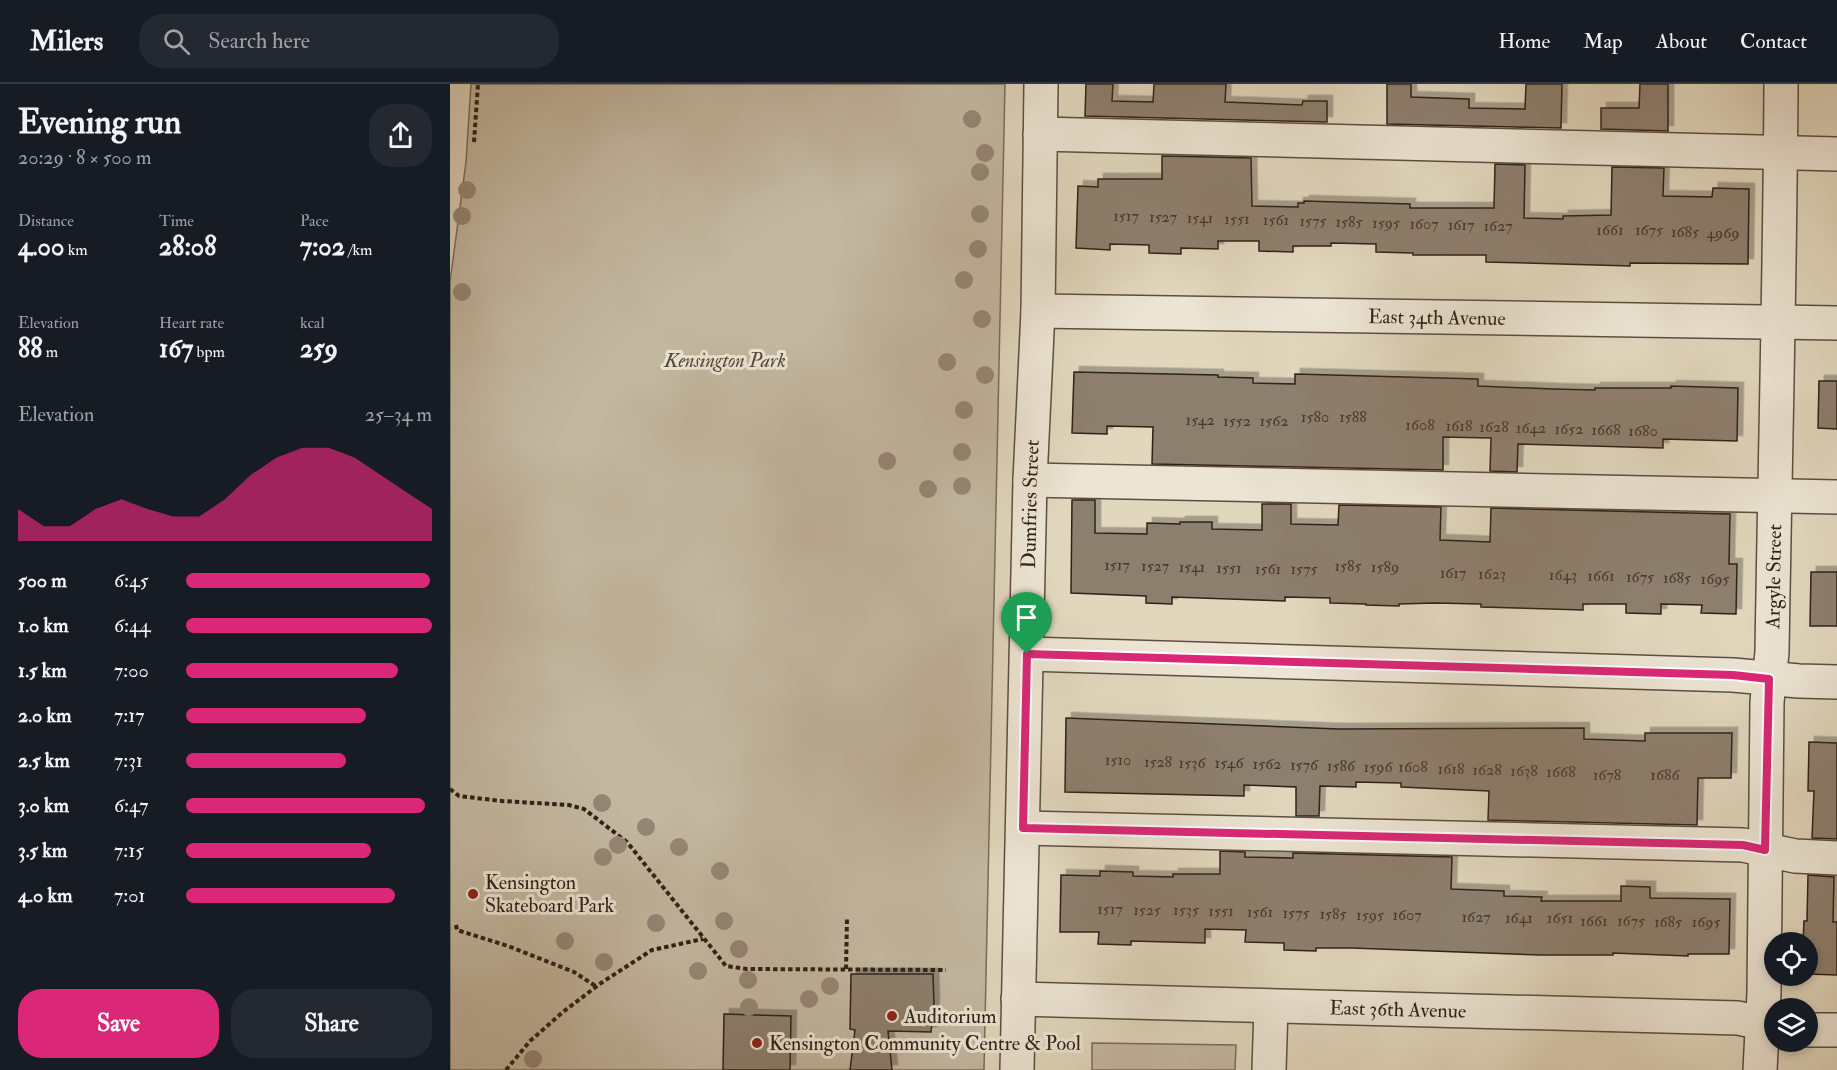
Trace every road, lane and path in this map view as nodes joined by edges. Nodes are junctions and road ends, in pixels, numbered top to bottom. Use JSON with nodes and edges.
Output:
{"nodes":[{"id":1,"x":478,"y":84,"type":"edge"},
{"id":2,"x":1041,"y":84,"type":"edge"},
{"id":3,"x":1781,"y":84,"type":"edge"},
{"id":4,"x":1040,"y":134,"type":"junction"},
{"id":5,"x":474,"y":142,"type":"dead end"},
{"id":6,"x":1781,"y":153,"type":"junction"},
{"id":7,"x":1837,"y":154,"type":"edge"},
{"id":8,"x":1038,"y":311,"type":"junction"},
{"id":9,"x":1778,"y":321,"type":"junction"},
{"id":10,"x":1837,"y":323,"type":"edge"},
{"id":11,"x":1030,"y":480,"type":"junction"},
{"id":12,"x":1774,"y":496,"type":"junction"},
{"id":13,"x":1837,"y":497,"type":"edge"},
{"id":14,"x":1027,"y":654,"type":"junction"},
{"id":15,"x":1769,"y":679,"type":"junction"},
{"id":16,"x":1837,"y":682,"type":"edge"},
{"id":17,"x":450,"y":789,"type":"edge"},
{"id":18,"x":1023,"y":828,"type":"junction"},
{"id":19,"x":1765,"y":850,"type":"junction"},
{"id":20,"x":1837,"y":858,"type":"edge"},
{"id":21,"x":847,"y":918,"type":"dead end"},
{"id":22,"x":456,"y":925,"type":"dead end"},
{"id":23,"x":703,"y":939,"type":"junction"},
{"id":24,"x":846,"y":969,"type":"junction"},
{"id":25,"x":945,"y":970,"type":"dead end"},
{"id":26,"x":597,"y":987,"type":"junction"},
{"id":27,"x":1765,"y":998,"type":"edge"},
{"id":28,"x":1018,"y":999,"type":"junction"},
{"id":29,"x":1271,"y":1007,"type":"junction"},
{"id":30,"x":1764,"y":1023,"type":"edge"},
{"id":31,"x":1818,"y":1030,"type":"edge"},
{"id":32,"x":1837,"y":1030,"type":"edge"},
{"id":33,"x":1764,"y":1047,"type":"edge"},
{"id":34,"x":506,"y":1070,"type":"edge"},
{"id":35,"x":1017,"y":1070,"type":"edge"},
{"id":36,"x":1269,"y":1070,"type":"edge"},
{"id":37,"x":1760,"y":1070,"type":"edge"}],
"edges":[{"from":1,"to":5,"type":"path"},
{"from":2,"to":4,"type":"street","name":"Dumfries Street"},
{"from":3,"to":6,"type":"street","name":"Argyle Street"},
{"from":4,"to":6,"type":"street"},
{"from":4,"to":8,"type":"street","name":"Dumfries Street"},
{"from":6,"to":7,"type":"street"},
{"from":6,"to":9,"type":"street","name":"Argyle Street"},
{"from":8,"to":9,"type":"street","name":"East 34th Avenue"},
{"from":8,"to":11,"type":"street","name":"Dumfries Street"},
{"from":9,"to":10,"type":"street","name":"East 34th Avenue"},
{"from":9,"to":12,"type":"street","name":"Argyle Street"},
{"from":11,"to":12,"type":"street"},
{"from":11,"to":14,"type":"street","name":"Dumfries Street"},
{"from":12,"to":13,"type":"street"},
{"from":12,"to":15,"type":"street","name":"Argyle Street"},
{"from":14,"to":15,"type":"street"},
{"from":14,"to":18,"type":"street","name":"Dumfries Street"},
{"from":15,"to":16,"type":"street"},
{"from":15,"to":19,"type":"street","name":"Argyle Street"},
{"from":17,"to":23,"type":"path"},
{"from":18,"to":19,"type":"street"},
{"from":18,"to":28,"type":"street","name":"Dumfries Street"},
{"from":19,"to":20,"type":"street"},
{"from":19,"to":27,"type":"street","name":"Argyle Street"},
{"from":21,"to":24,"type":"path"},
{"from":22,"to":26,"type":"path"},
{"from":23,"to":24,"type":"path"},
{"from":23,"to":26,"type":"path"},
{"from":24,"to":25,"type":"path"},
{"from":26,"to":34,"type":"path"},
{"from":28,"to":29,"type":"street","name":"East 36th Avenue"},
{"from":28,"to":35,"type":"street","name":"Dumfries Street"},
{"from":29,"to":30,"type":"street","name":"East 36th Avenue"},
{"from":29,"to":36,"type":"street"},
{"from":31,"to":32,"type":"street"},
{"from":33,"to":37,"type":"street","name":"Argyle Street"}]}
